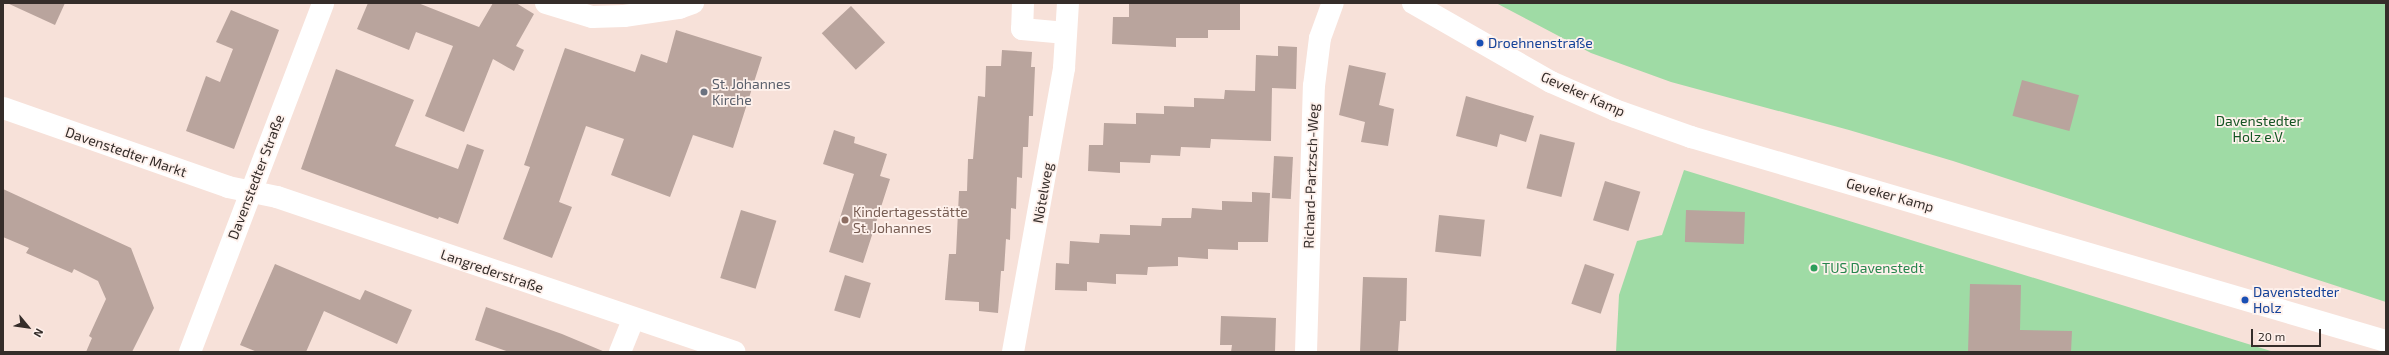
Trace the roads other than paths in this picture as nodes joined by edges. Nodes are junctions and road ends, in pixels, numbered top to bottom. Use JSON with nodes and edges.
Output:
{"nodes":[{"id":1,"x":322,"y":3,"type":"edge"},
{"id":2,"x":546,"y":3,"type":"edge"},
{"id":3,"x":693,"y":3,"type":"edge"},
{"id":4,"x":1023,"y":3,"type":"edge"},
{"id":5,"x":1068,"y":3,"type":"edge"},
{"id":6,"x":1333,"y":3,"type":"edge"},
{"id":7,"x":1413,"y":3,"type":"edge"},
{"id":8,"x":1066,"y":33,"type":"junction"},
{"id":9,"x":3,"y":108,"type":"edge"},
{"id":10,"x":250,"y":192,"type":"junction"},
{"id":11,"x":633,"y":319,"type":"junction"},
{"id":12,"x":2386,"y":341,"type":"edge"},
{"id":13,"x":190,"y":352,"type":"edge"},
{"id":14,"x":620,"y":352,"type":"edge"},
{"id":15,"x":734,"y":352,"type":"edge"},
{"id":16,"x":1013,"y":352,"type":"edge"},
{"id":17,"x":1306,"y":352,"type":"edge"}],
"edges":[{"from":1,"to":10,"type":"street","name":"Davenstedter Straße"},
{"from":2,"to":3,"type":"street"},
{"from":4,"to":8,"type":"street"},
{"from":5,"to":8,"type":"street","name":"Nötelweg"},
{"from":6,"to":17,"type":"street","name":"Richard-Partzsch-Weg"},
{"from":7,"to":12,"type":"street","name":"Geveker Kamp"},
{"from":8,"to":16,"type":"street","name":"Nötelweg"},
{"from":9,"to":10,"type":"street","name":"Davenstedter Markt"},
{"from":10,"to":11,"type":"street","name":"Langrederstraße"},
{"from":10,"to":13,"type":"street","name":"Davenstedter Straße"},
{"from":11,"to":14,"type":"street"},
{"from":11,"to":15,"type":"street","name":"Langrederstraße"}]}
